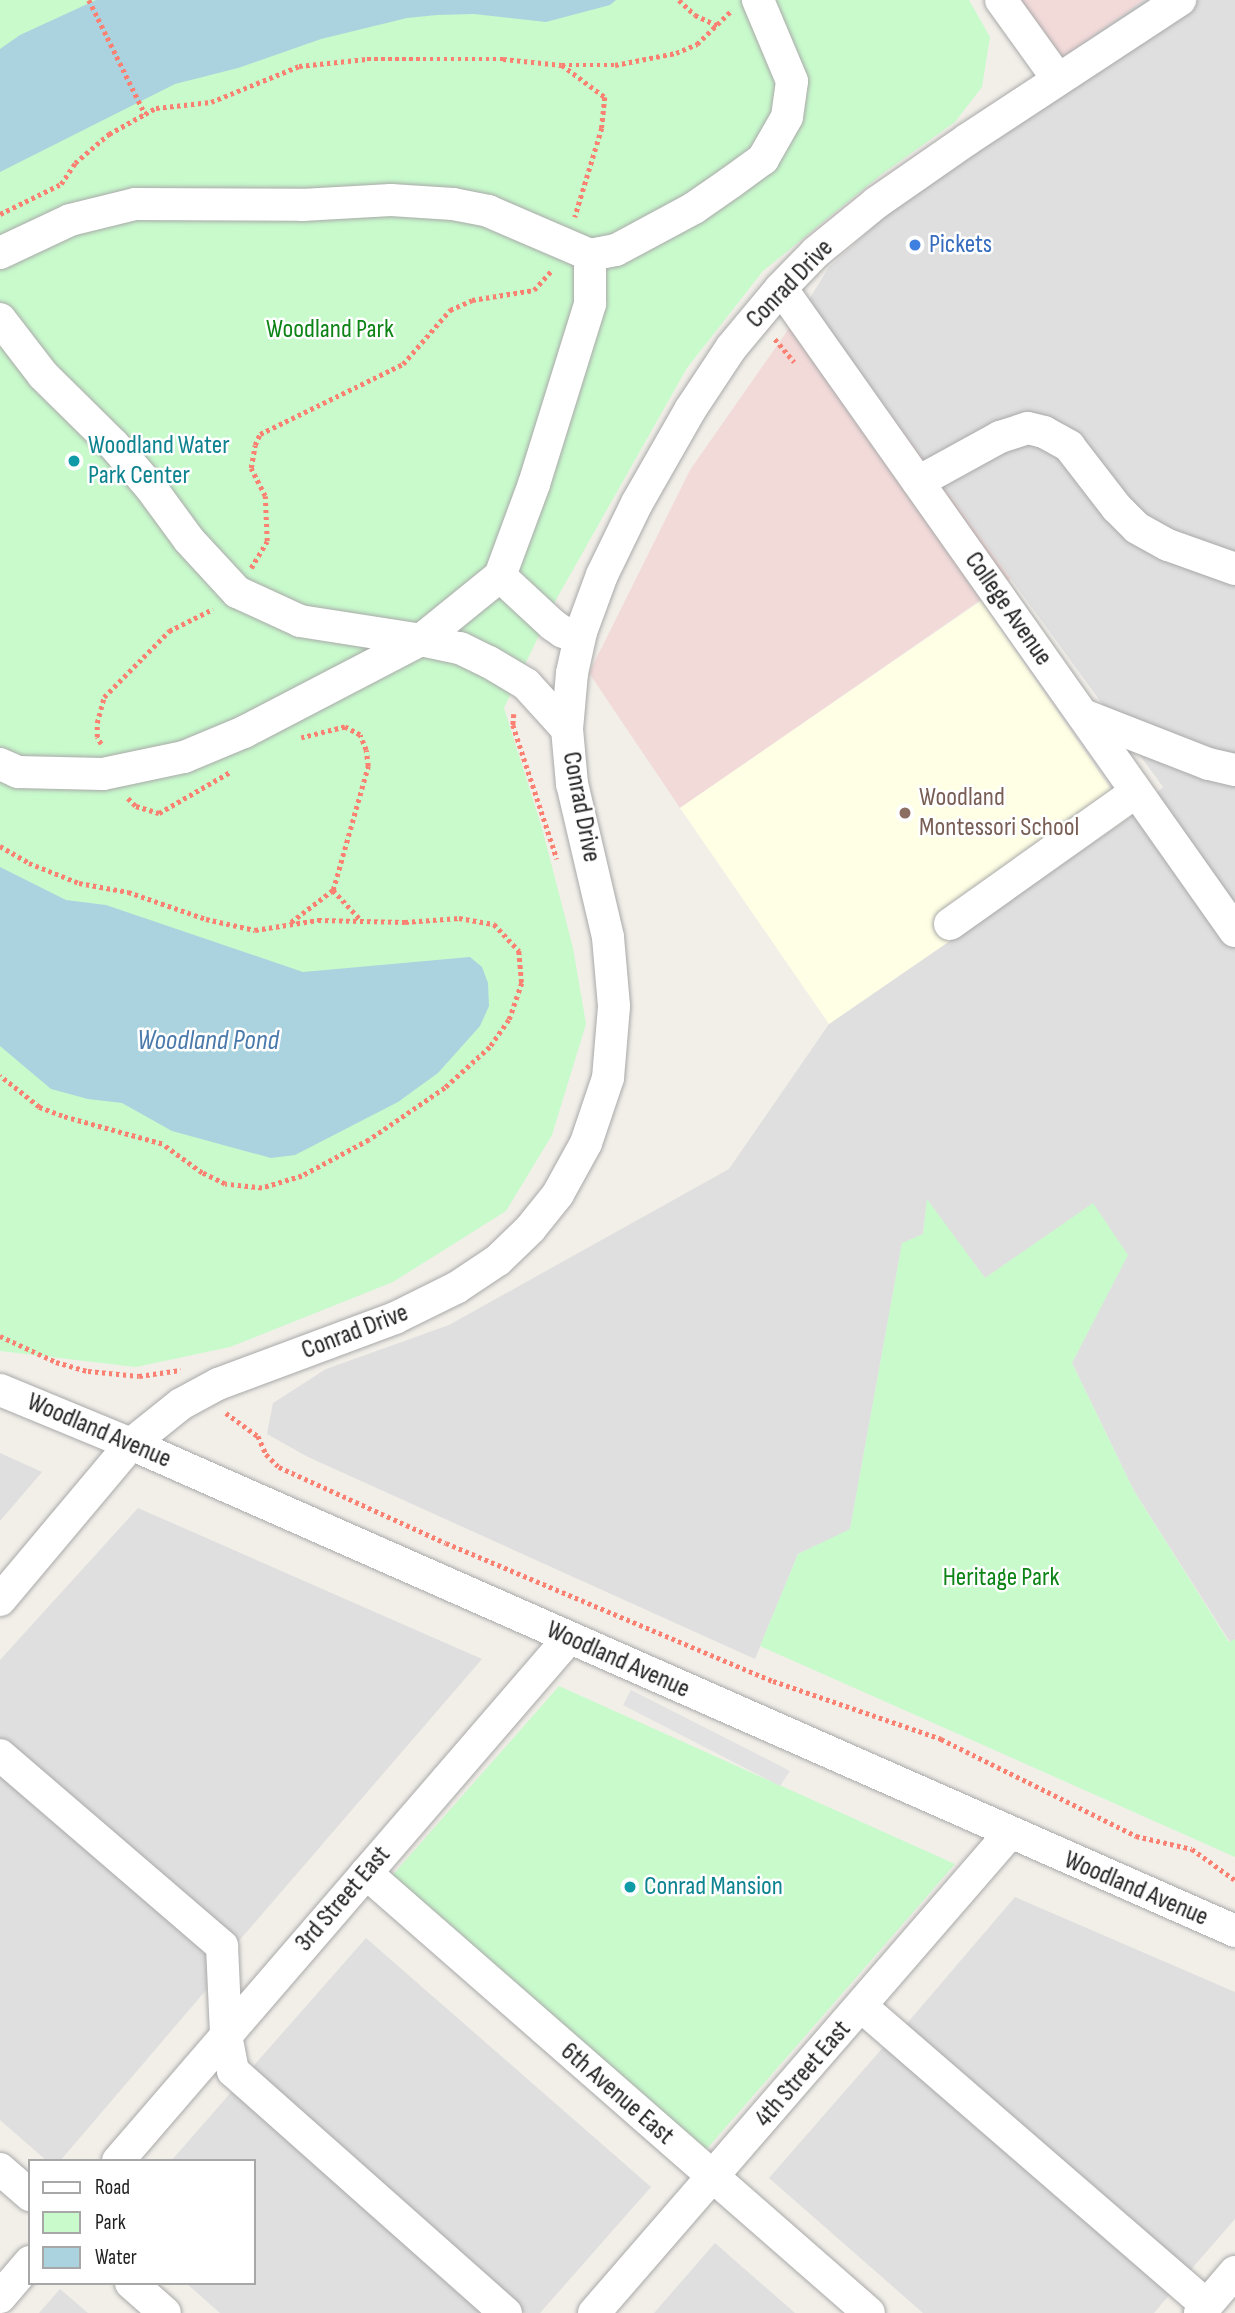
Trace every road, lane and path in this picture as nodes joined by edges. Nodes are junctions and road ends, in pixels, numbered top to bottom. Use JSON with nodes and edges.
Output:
{"nodes":[{"id":1,"x":89,"y":0,"type":"edge"},
{"id":2,"x":679,"y":0,"type":"edge"},
{"id":3,"x":738,"y":0,"type":"edge"},
{"id":4,"x":758,"y":0,"type":"edge"},
{"id":5,"x":1001,"y":0,"type":"edge"},
{"id":6,"x":1180,"y":0,"type":"edge"},
{"id":7,"x":719,"y":26,"type":"junction"},
{"id":8,"x":562,"y":65,"type":"junction"},
{"id":9,"x":1057,"y":78,"type":"junction"},
{"id":10,"x":145,"y":114,"type":"junction"},
{"id":11,"x":0,"y":214,"type":"edge"},
{"id":12,"x":578,"y":249,"type":"junction"},
{"id":13,"x":0,"y":253,"type":"edge"},
{"id":14,"x":781,"y":288,"type":"junction"},
{"id":15,"x":0,"y":319,"type":"edge"},
{"id":16,"x":750,"y":324,"type":"junction"},
{"id":17,"x":801,"y":371,"type":"dead end"},
{"id":18,"x":918,"y":482,"type":"junction"},
{"id":19,"x":1235,"y":569,"type":"edge"},
{"id":20,"x":500,"y":576,"type":"junction"},
{"id":21,"x":237,"y":592,"type":"junction"},
{"id":22,"x":580,"y":636,"type":"junction"},
{"id":23,"x":421,"y":640,"type":"junction"},
{"id":24,"x":526,"y":684,"type":"junction"},
{"id":25,"x":1083,"y":715,"type":"junction"},
{"id":26,"x":567,"y":729,"type":"junction"},
{"id":27,"x":292,"y":740,"type":"dead end"},
{"id":28,"x":0,"y":764,"type":"edge"},
{"id":29,"x":238,"y":767,"type":"dead end"},
{"id":30,"x":1235,"y":770,"type":"edge"},
{"id":31,"x":113,"y":771,"type":"junction"},
{"id":32,"x":1136,"y":792,"type":"junction"},
{"id":33,"x":0,"y":846,"type":"edge"},
{"id":34,"x":560,"y":867,"type":"dead end"},
{"id":35,"x":333,"y":890,"type":"junction"},
{"id":36,"x":361,"y":920,"type":"junction"},
{"id":37,"x":291,"y":922,"type":"junction"},
{"id":38,"x":950,"y":924,"type":"dead end"},
{"id":39,"x":1235,"y":931,"type":"edge"},
{"id":40,"x":0,"y":1076,"type":"edge"},
{"id":41,"x":0,"y":1336,"type":"edge"},
{"id":42,"x":185,"y":1369,"type":"dead end"},
{"id":43,"x":0,"y":1390,"type":"edge"},
{"id":44,"x":234,"y":1421,"type":"dead end"},
{"id":45,"x":131,"y":1444,"type":"junction"},
{"id":46,"x":0,"y":1600,"type":"edge"},
{"id":47,"x":569,"y":1638,"type":"junction"},
{"id":48,"x":0,"y":1755,"type":"edge"},
{"id":49,"x":1009,"y":1834,"type":"junction"},
{"id":50,"x":366,"y":1873,"type":"junction"},
{"id":51,"x":1235,"y":1880,"type":"edge"},
{"id":52,"x":1235,"y":1931,"type":"edge"},
{"id":53,"x":861,"y":2006,"type":"junction"},
{"id":54,"x":226,"y":2035,"type":"junction"},
{"id":55,"x":120,"y":2159,"type":"edge"},
{"id":56,"x":0,"y":2169,"type":"edge"},
{"id":57,"x":713,"y":2179,"type":"junction"},
{"id":58,"x":28,"y":2193,"type":"edge"},
{"id":59,"x":28,"y":2264,"type":"edge"},
{"id":60,"x":1235,"y":2272,"type":"edge"},
{"id":61,"x":133,"y":2285,"type":"edge"},
{"id":62,"x":0,"y":2297,"type":"edge"},
{"id":63,"x":1203,"y":2309,"type":"edge"},
{"id":64,"x":165,"y":2313,"type":"edge"},
{"id":65,"x":506,"y":2313,"type":"edge"},
{"id":66,"x":594,"y":2313,"type":"edge"},
{"id":67,"x":869,"y":2313,"type":"edge"}],
"edges":[{"from":1,"to":10,"type":"path"},
{"from":2,"to":7,"type":"path"},
{"from":3,"to":7,"type":"path"},
{"from":4,"to":12,"type":"street"},
{"from":5,"to":9,"type":"street"},
{"from":6,"to":9,"type":"street","name":"Conrad Drive"},
{"from":7,"to":8,"type":"path"},
{"from":8,"to":10,"type":"path"},
{"from":8,"to":12,"type":"path"},
{"from":9,"to":14,"type":"street","name":"Conrad Drive"},
{"from":10,"to":11,"type":"path"},
{"from":12,"to":13,"type":"street"},
{"from":12,"to":20,"type":"street"},
{"from":12,"to":21,"type":"path"},
{"from":14,"to":16,"type":"street","name":"Conrad Drive"},
{"from":14,"to":18,"type":"street","name":"College Avenue"},
{"from":15,"to":21,"type":"street"},
{"from":16,"to":17,"type":"path"},
{"from":16,"to":22,"type":"street","name":"Conrad Drive"},
{"from":18,"to":19,"type":"street"},
{"from":18,"to":25,"type":"street","name":"College Avenue"},
{"from":20,"to":22,"type":"street"},
{"from":20,"to":23,"type":"street"},
{"from":21,"to":23,"type":"street"},
{"from":21,"to":31,"type":"path"},
{"from":22,"to":26,"type":"street","name":"Conrad Drive"},
{"from":23,"to":24,"type":"street"},
{"from":23,"to":31,"type":"street"},
{"from":24,"to":26,"type":"street"},
{"from":24,"to":34,"type":"path"},
{"from":25,"to":30,"type":"street"},
{"from":25,"to":32,"type":"street","name":"College Avenue"},
{"from":26,"to":45,"type":"street","name":"Conrad Drive"},
{"from":27,"to":35,"type":"path"},
{"from":28,"to":31,"type":"street"},
{"from":29,"to":31,"type":"path"},
{"from":32,"to":38,"type":"street"},
{"from":32,"to":39,"type":"street","name":"College Avenue"},
{"from":33,"to":37,"type":"path"},
{"from":35,"to":36,"type":"path"},
{"from":35,"to":37,"type":"path"},
{"from":36,"to":37,"type":"path"},
{"from":36,"to":40,"type":"path"},
{"from":41,"to":42,"type":"path"},
{"from":43,"to":45,"type":"street","name":"Woodland Avenue"},
{"from":44,"to":51,"type":"path"},
{"from":45,"to":46,"type":"street","name":"Conrad Drive"},
{"from":45,"to":47,"type":"street","name":"Woodland Avenue"},
{"from":47,"to":49,"type":"street","name":"Woodland Avenue"},
{"from":47,"to":50,"type":"street","name":"3rd Street East"},
{"from":48,"to":54,"type":"street"},
{"from":49,"to":52,"type":"street","name":"Woodland Avenue"},
{"from":49,"to":53,"type":"street","name":"4th Street East"},
{"from":50,"to":54,"type":"street","name":"3rd Street East"},
{"from":50,"to":57,"type":"street","name":"6th Avenue East"},
{"from":53,"to":57,"type":"street","name":"4th Street East"},
{"from":53,"to":63,"type":"street"},
{"from":54,"to":55,"type":"street","name":"3rd Street East"},
{"from":54,"to":65,"type":"street"},
{"from":56,"to":58,"type":"street"},
{"from":57,"to":66,"type":"street","name":"4th Street East"},
{"from":57,"to":67,"type":"street","name":"6th Avenue East"},
{"from":59,"to":62,"type":"street"},
{"from":60,"to":63,"type":"street"},
{"from":61,"to":64,"type":"street"}]}
